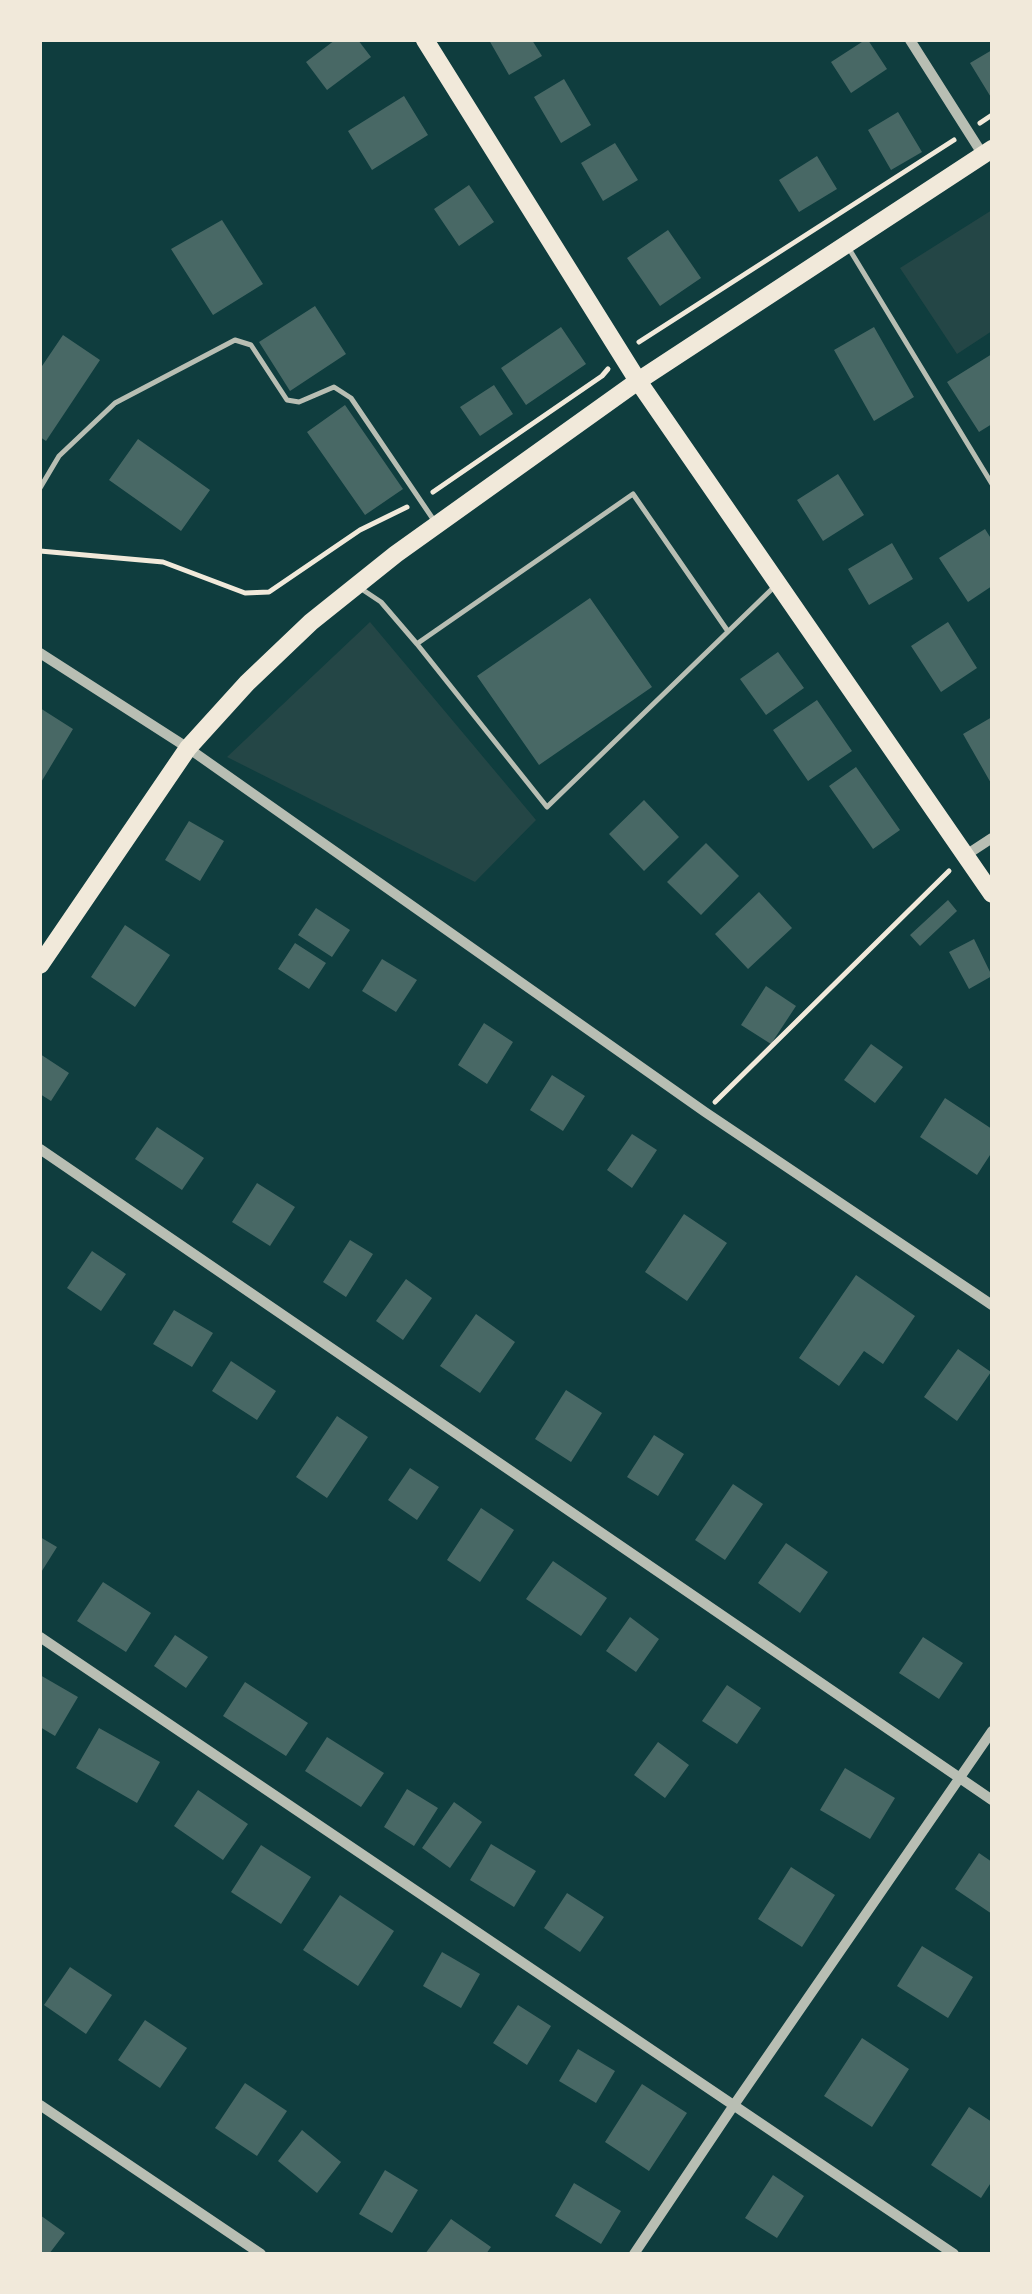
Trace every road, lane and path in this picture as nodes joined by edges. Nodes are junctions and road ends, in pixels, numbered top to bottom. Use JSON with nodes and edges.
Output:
{"nodes":[{"id":1,"x":425,"y":40,"type":"edge"},
{"id":2,"x":910,"y":40,"type":"edge"},
{"id":3,"x":992,"y":115,"type":"edge"},
{"id":4,"x":968,"y":132,"type":"junction"},
{"id":5,"x":987,"y":152,"type":"edge"},
{"id":6,"x":846,"y":244,"type":"junction"},
{"id":7,"x":621,"y":354,"type":"junction"},
{"id":8,"x":638,"y":381,"type":"junction"},
{"id":9,"x":992,"y":484,"type":"edge"},
{"id":10,"x":40,"y":488,"type":"edge"},
{"id":11,"x":420,"y":500,"type":"junction"},
{"id":12,"x":438,"y":526,"type":"junction"},
{"id":13,"x":40,"y":551,"type":"edge"},
{"id":14,"x":779,"y":582,"type":"junction"},
{"id":15,"x":356,"y":585,"type":"junction"},
{"id":16,"x":727,"y":630,"type":"junction"},
{"id":17,"x":417,"y":644,"type":"junction"},
{"id":18,"x":40,"y":654,"type":"edge"},
{"id":19,"x":188,"y":748,"type":"junction"},
{"id":20,"x":992,"y":838,"type":"edge"},
{"id":21,"x":966,"y":855,"type":"junction"},
{"id":22,"x":992,"y":894,"type":"edge"},
{"id":23,"x":40,"y":965,"type":"edge"},
{"id":24,"x":705,"y":1112,"type":"junction"},
{"id":25,"x":40,"y":1149,"type":"edge"},
{"id":26,"x":992,"y":1305,"type":"edge"},
{"id":27,"x":40,"y":1637,"type":"edge"},
{"id":28,"x":992,"y":1732,"type":"edge"},
{"id":29,"x":960,"y":1778,"type":"junction"},
{"id":30,"x":992,"y":1800,"type":"edge"},
{"id":31,"x":40,"y":2106,"type":"edge"},
{"id":32,"x":734,"y":2106,"type":"junction"},
{"id":33,"x":260,"y":2254,"type":"edge"},
{"id":34,"x":634,"y":2254,"type":"edge"},
{"id":35,"x":954,"y":2254,"type":"edge"}],
"edges":[{"from":1,"to":7,"type":"main road"},
{"from":2,"to":4,"type":"street"},
{"from":3,"to":4,"type":"path"},
{"from":4,"to":5,"type":"street"},
{"from":4,"to":7,"type":"path"},
{"from":5,"to":6,"type":"main road"},
{"from":6,"to":8,"type":"main road"},
{"from":6,"to":9,"type":"lane"},
{"from":7,"to":8,"type":"main road"},
{"from":7,"to":11,"type":"path"},
{"from":8,"to":12,"type":"main road"},
{"from":8,"to":14,"type":"main road"},
{"from":10,"to":11,"type":"lane"},
{"from":11,"to":12,"type":"lane"},
{"from":11,"to":13,"type":"path"},
{"from":12,"to":15,"type":"main road"},
{"from":14,"to":16,"type":"lane"},
{"from":14,"to":21,"type":"main road"},
{"from":15,"to":17,"type":"lane"},
{"from":15,"to":19,"type":"main road"},
{"from":16,"to":17,"type":"lane"},
{"from":16,"to":17,"type":"lane"},
{"from":18,"to":19,"type":"street"},
{"from":19,"to":23,"type":"main road"},
{"from":19,"to":24,"type":"street"},
{"from":20,"to":21,"type":"street"},
{"from":21,"to":22,"type":"main road"},
{"from":21,"to":24,"type":"path"},
{"from":24,"to":26,"type":"street"},
{"from":25,"to":29,"type":"street"},
{"from":27,"to":32,"type":"street"},
{"from":28,"to":29,"type":"street"},
{"from":29,"to":30,"type":"street"},
{"from":29,"to":32,"type":"street"},
{"from":31,"to":33,"type":"street"},
{"from":32,"to":34,"type":"street"},
{"from":32,"to":35,"type":"street"}]}
